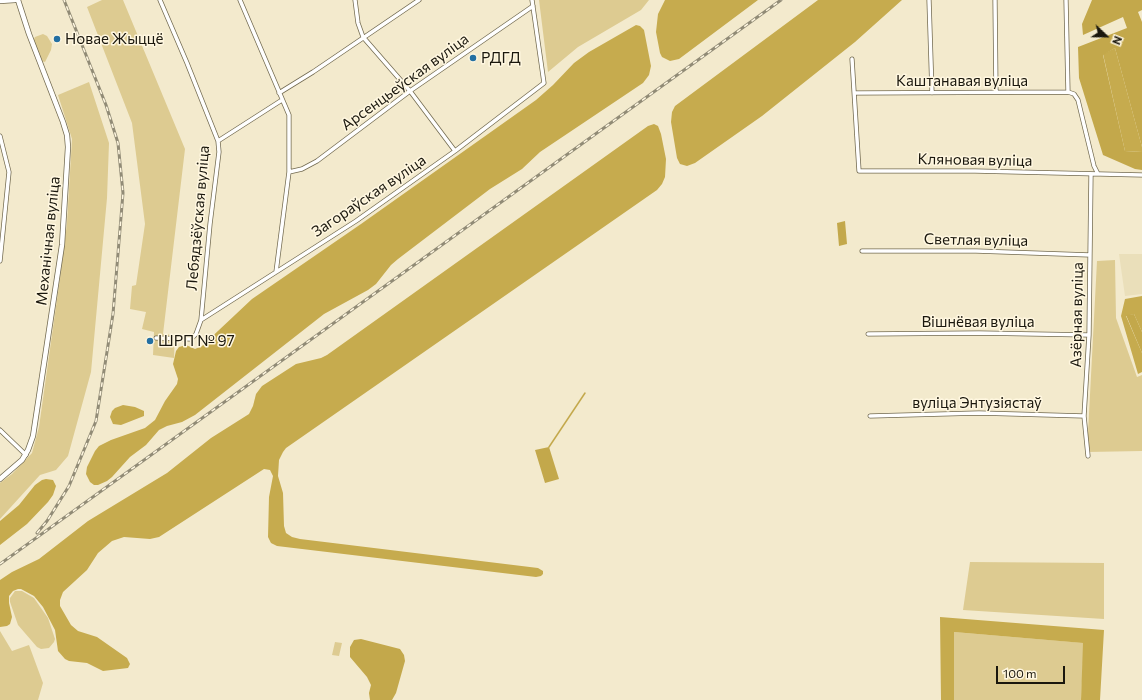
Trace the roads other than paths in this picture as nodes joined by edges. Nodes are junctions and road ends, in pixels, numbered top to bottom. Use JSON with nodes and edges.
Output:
{"nodes":[{"id":1,"x":16,"y":0,"type":"edge"},
{"id":2,"x":160,"y":0,"type":"edge"},
{"id":3,"x":240,"y":0,"type":"edge"},
{"id":4,"x":356,"y":0,"type":"edge"},
{"id":5,"x":419,"y":0,"type":"edge"},
{"id":6,"x":532,"y":0,"type":"edge"},
{"id":7,"x":930,"y":0,"type":"edge"},
{"id":8,"x":995,"y":0,"type":"edge"},
{"id":9,"x":1066,"y":0,"type":"edge"},
{"id":10,"x":0,"y":1,"type":"edge"},
{"id":11,"x":533,"y":6,"type":"junction"},
{"id":12,"x":362,"y":37,"type":"junction"},
{"id":13,"x":852,"y":58,"type":"dead end"},
{"id":14,"x":410,"y":91,"type":"junction"},
{"id":15,"x":996,"y":92,"type":"junction"},
{"id":16,"x":1068,"y":92,"type":"junction"},
{"id":17,"x":279,"y":93,"type":"junction"},
{"id":18,"x":855,"y":93,"type":"junction"},
{"id":19,"x":932,"y":93,"type":"junction"},
{"id":20,"x":282,"y":100,"type":"junction"},
{"id":21,"x":0,"y":136,"type":"edge"},
{"id":22,"x":218,"y":141,"type":"junction"},
{"id":23,"x":455,"y":151,"type":"junction"},
{"id":24,"x":289,"y":172,"type":"junction"},
{"id":25,"x":1091,"y":174,"type":"junction"},
{"id":26,"x":1098,"y":174,"type":"junction"},
{"id":27,"x":1142,"y":175,"type":"edge"},
{"id":28,"x":862,"y":251,"type":"dead end"},
{"id":29,"x":1090,"y":255,"type":"junction"},
{"id":30,"x":0,"y":261,"type":"edge"},
{"id":31,"x":276,"y":272,"type":"junction"},
{"id":32,"x":201,"y":320,"type":"junction"},
{"id":33,"x":868,"y":334,"type":"dead end"},
{"id":34,"x":1089,"y":335,"type":"junction"},
{"id":35,"x":156,"y":338,"type":"dead end"},
{"id":36,"x":870,"y":416,"type":"dead end"},
{"id":37,"x":1084,"y":416,"type":"junction"},
{"id":38,"x":0,"y":430,"type":"edge"},
{"id":39,"x":26,"y":454,"type":"junction"},
{"id":40,"x":1088,"y":456,"type":"dead end"},
{"id":41,"x":0,"y":479,"type":"edge"}],
"edges":[{"from":1,"to":10,"type":"street"},
{"from":1,"to":39,"type":"street","name":"Механічная вуліца"},
{"from":2,"to":22,"type":"street","name":"Лебядзёўская вуліца"},
{"from":3,"to":17,"type":"street"},
{"from":4,"to":12,"type":"street"},
{"from":5,"to":12,"type":"street"},
{"from":6,"to":11,"type":"street"},
{"from":7,"to":19,"type":"street"},
{"from":8,"to":15,"type":"street"},
{"from":9,"to":16,"type":"street"},
{"from":11,"to":14,"type":"street","name":"Арсенцьеўская вуліца"},
{"from":11,"to":23,"type":"street","name":"Загораўская вуліца"},
{"from":12,"to":14,"type":"street"},
{"from":12,"to":17,"type":"street"},
{"from":13,"to":18,"type":"street"},
{"from":14,"to":23,"type":"street"},
{"from":14,"to":24,"type":"street","name":"Арсенцьеўская вуліца"},
{"from":15,"to":16,"type":"street","name":"Каштанавая вуліца"},
{"from":15,"to":19,"type":"street","name":"Каштанавая вуліца"},
{"from":16,"to":26,"type":"street"},
{"from":17,"to":20,"type":"street"},
{"from":18,"to":19,"type":"street","name":"Каштанавая вуліца"},
{"from":18,"to":25,"type":"street","name":"Кляновая вуліца"},
{"from":20,"to":22,"type":"street"},
{"from":20,"to":24,"type":"street"},
{"from":21,"to":30,"type":"street"},
{"from":22,"to":32,"type":"street","name":"Лебядзёўская вуліца"},
{"from":23,"to":31,"type":"street","name":"Загораўская вуліца"},
{"from":24,"to":31,"type":"street"},
{"from":25,"to":26,"type":"street","name":"Кляновая вуліца"},
{"from":25,"to":29,"type":"street","name":"Азёрная вуліца"},
{"from":26,"to":27,"type":"street","name":"Кляновая вуліца"},
{"from":28,"to":29,"type":"street","name":"Светлая вуліца"},
{"from":29,"to":34,"type":"street","name":"Азёрная вуліца"},
{"from":31,"to":32,"type":"street","name":"Загораўская вуліца"},
{"from":32,"to":35,"type":"street","name":"Лебядзёўская вуліца"},
{"from":33,"to":34,"type":"street","name":"Вішнёвая вуліца"},
{"from":34,"to":37,"type":"street","name":"Азёрная вуліца"},
{"from":36,"to":37,"type":"street","name":"вуліца Энтузіястаў"},
{"from":37,"to":40,"type":"street","name":"Азёрная вуліца"},
{"from":38,"to":39,"type":"street"},
{"from":39,"to":41,"type":"street","name":"Механічная вуліца"}]}
